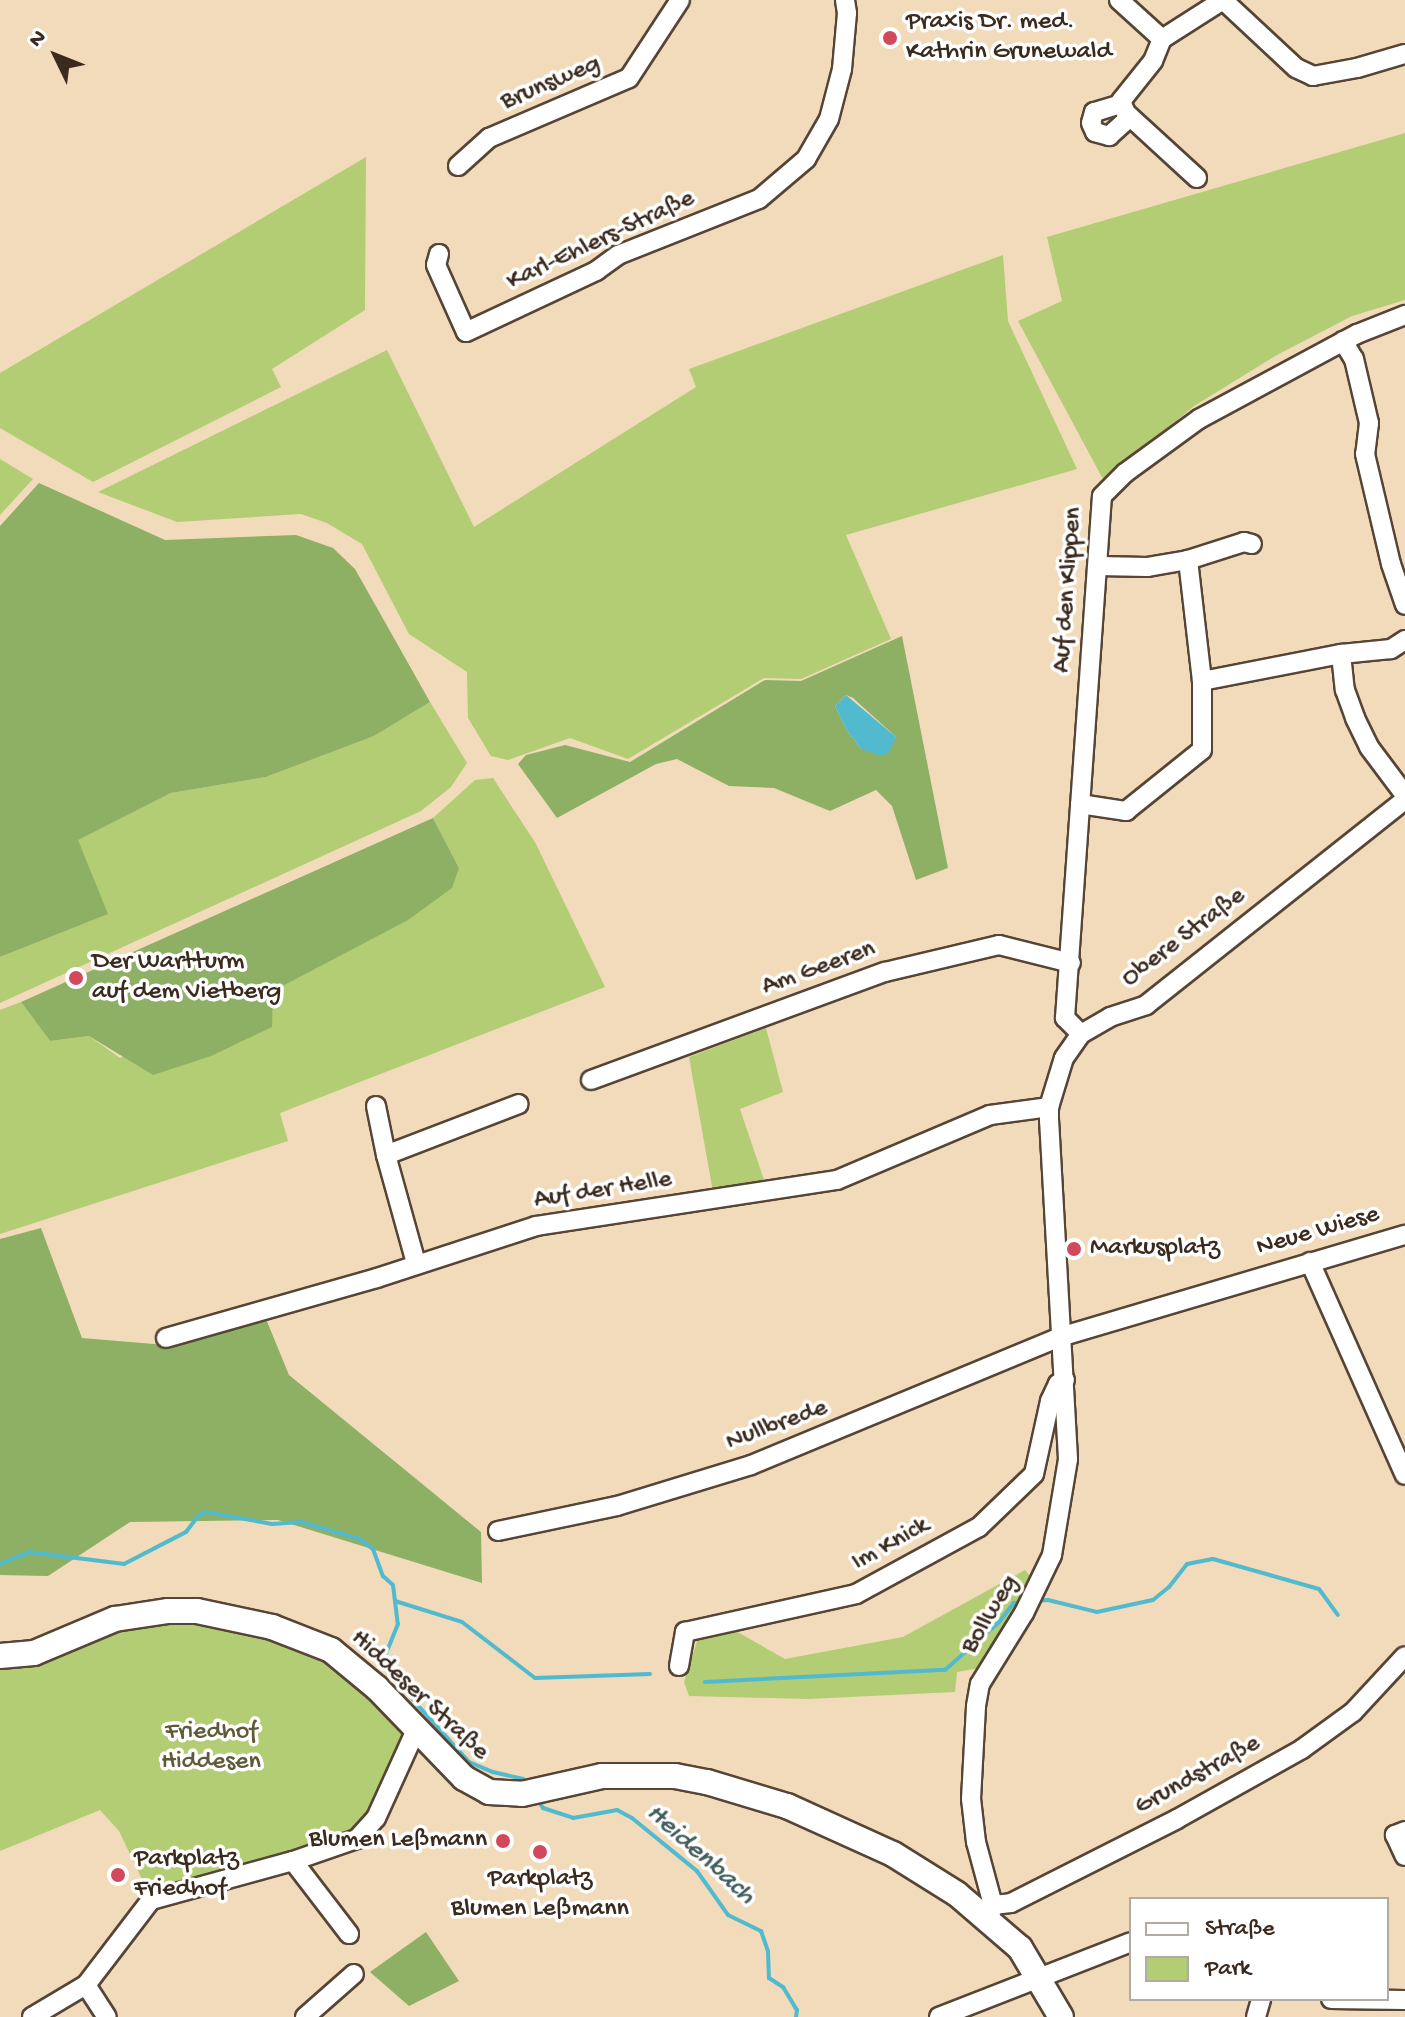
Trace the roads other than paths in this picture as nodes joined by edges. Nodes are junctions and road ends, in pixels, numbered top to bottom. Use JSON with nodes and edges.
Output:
{"nodes":[{"id":1,"x":680,"y":0,"type":"edge"},
{"id":2,"x":845,"y":0,"type":"edge"},
{"id":3,"x":1119,"y":0,"type":"edge"},
{"id":4,"x":1223,"y":0,"type":"edge"},
{"id":5,"x":1162,"y":39,"type":"junction"},
{"id":6,"x":1405,"y":54,"type":"edge"},
{"id":7,"x":458,"y":166,"type":"dead end"},
{"id":8,"x":1197,"y":178,"type":"dead end"},
{"id":9,"x":439,"y":254,"type":"dead end"},
{"id":10,"x":1405,"y":315,"type":"edge"},
{"id":11,"x":1343,"y":341,"type":"junction"},
{"id":12,"x":1252,"y":544,"type":"dead end"},
{"id":13,"x":1188,"y":560,"type":"junction"},
{"id":14,"x":1099,"y":566,"type":"junction"},
{"id":15,"x":1405,"y":605,"type":"edge"},
{"id":16,"x":1405,"y":640,"type":"edge"},
{"id":17,"x":1341,"y":654,"type":"junction"},
{"id":18,"x":1202,"y":681,"type":"junction"},
{"id":19,"x":1405,"y":798,"type":"edge"},
{"id":20,"x":1080,"y":804,"type":"junction"},
{"id":21,"x":1071,"y":963,"type":"junction"},
{"id":22,"x":1081,"y":1034,"type":"junction"},
{"id":23,"x":591,"y":1080,"type":"dead end"},
{"id":24,"x":519,"y":1104,"type":"dead end"},
{"id":25,"x":376,"y":1106,"type":"dead end"},
{"id":26,"x":1049,"y":1107,"type":"junction"},
{"id":27,"x":386,"y":1155,"type":"junction"},
{"id":28,"x":1405,"y":1235,"type":"edge"},
{"id":29,"x":1310,"y":1262,"type":"junction"},
{"id":30,"x":416,"y":1263,"type":"junction"},
{"id":31,"x":1063,"y":1336,"type":"junction"},
{"id":32,"x":166,"y":1338,"type":"dead end"},
{"id":33,"x":1065,"y":1380,"type":"junction"},
{"id":34,"x":1405,"y":1475,"type":"edge"},
{"id":35,"x":498,"y":1531,"type":"dead end"},
{"id":36,"x":0,"y":1656,"type":"edge"},
{"id":37,"x":1405,"y":1656,"type":"edge"},
{"id":38,"x":679,"y":1666,"type":"dead end"},
{"id":39,"x":416,"y":1730,"type":"junction"},
{"id":40,"x":1405,"y":1831,"type":"edge"},
{"id":41,"x":1405,"y":1856,"type":"edge"},
{"id":42,"x":293,"y":1861,"type":"junction"},
{"id":43,"x":991,"y":1912,"type":"junction"},
{"id":44,"x":349,"y":1934,"type":"dead end"},
{"id":45,"x":1129,"y":1943,"type":"edge"},
{"id":46,"x":354,"y":1974,"type":"dead end"},
{"id":47,"x":1039,"y":1980,"type":"junction"},
{"id":48,"x":86,"y":1985,"type":"junction"},
{"id":49,"x":32,"y":2017,"type":"edge"},
{"id":50,"x":107,"y":2017,"type":"edge"},
{"id":51,"x":305,"y":2017,"type":"edge"},
{"id":52,"x":939,"y":2017,"type":"edge"},
{"id":53,"x":1061,"y":2017,"type":"edge"}],
"edges":[{"from":1,"to":7,"type":"street","name":"Brunsweg"},
{"from":2,"to":9,"type":"street","name":"Karl-Ehlers-Straße"},
{"from":3,"to":5,"type":"street"},
{"from":4,"to":5,"type":"street"},
{"from":4,"to":6,"type":"street"},
{"from":5,"to":8,"type":"street"},
{"from":10,"to":11,"type":"street","name":"Auf den Klippen"},
{"from":11,"to":14,"type":"street","name":"Auf den Klippen"},
{"from":11,"to":15,"type":"street"},
{"from":12,"to":13,"type":"street"},
{"from":13,"to":14,"type":"street"},
{"from":13,"to":18,"type":"street"},
{"from":14,"to":20,"type":"street","name":"Auf den Klippen"},
{"from":16,"to":17,"type":"street"},
{"from":17,"to":18,"type":"street"},
{"from":17,"to":19,"type":"street"},
{"from":18,"to":20,"type":"street"},
{"from":19,"to":22,"type":"street","name":"Obere Straße"},
{"from":20,"to":21,"type":"street","name":"Auf den Klippen"},
{"from":21,"to":22,"type":"street","name":"Auf den Klippen"},
{"from":21,"to":23,"type":"street","name":"Am Geeren"},
{"from":22,"to":26,"type":"street"},
{"from":24,"to":27,"type":"street"},
{"from":25,"to":27,"type":"street"},
{"from":26,"to":30,"type":"street","name":"Auf der Helle"},
{"from":26,"to":31,"type":"street"},
{"from":27,"to":30,"type":"street"},
{"from":28,"to":29,"type":"street","name":"Neue Wiese"},
{"from":29,"to":31,"type":"street","name":"Neue Wiese"},
{"from":29,"to":34,"type":"street"},
{"from":30,"to":32,"type":"street","name":"Auf der Helle"},
{"from":31,"to":33,"type":"street","name":"Bollweg"},
{"from":31,"to":35,"type":"street","name":"Nullbrede"},
{"from":33,"to":38,"type":"street","name":"Im Knick"},
{"from":33,"to":43,"type":"street","name":"Bollweg"},
{"from":36,"to":39,"type":"main road","name":"Hiddeser Straße"},
{"from":37,"to":43,"type":"street","name":"Grundstraße"},
{"from":39,"to":42,"type":"street"},
{"from":39,"to":43,"type":"main road","name":"Hiddeser Straße"},
{"from":40,"to":41,"type":"street"},
{"from":42,"to":44,"type":"street"},
{"from":42,"to":48,"type":"street"},
{"from":43,"to":47,"type":"main road","name":"Hiddeser Straße"},
{"from":45,"to":47,"type":"street"},
{"from":46,"to":51,"type":"street"},
{"from":47,"to":52,"type":"street"},
{"from":47,"to":53,"type":"main road","name":"Hiddeser Straße"},
{"from":48,"to":49,"type":"street"},
{"from":48,"to":50,"type":"street"}]}
